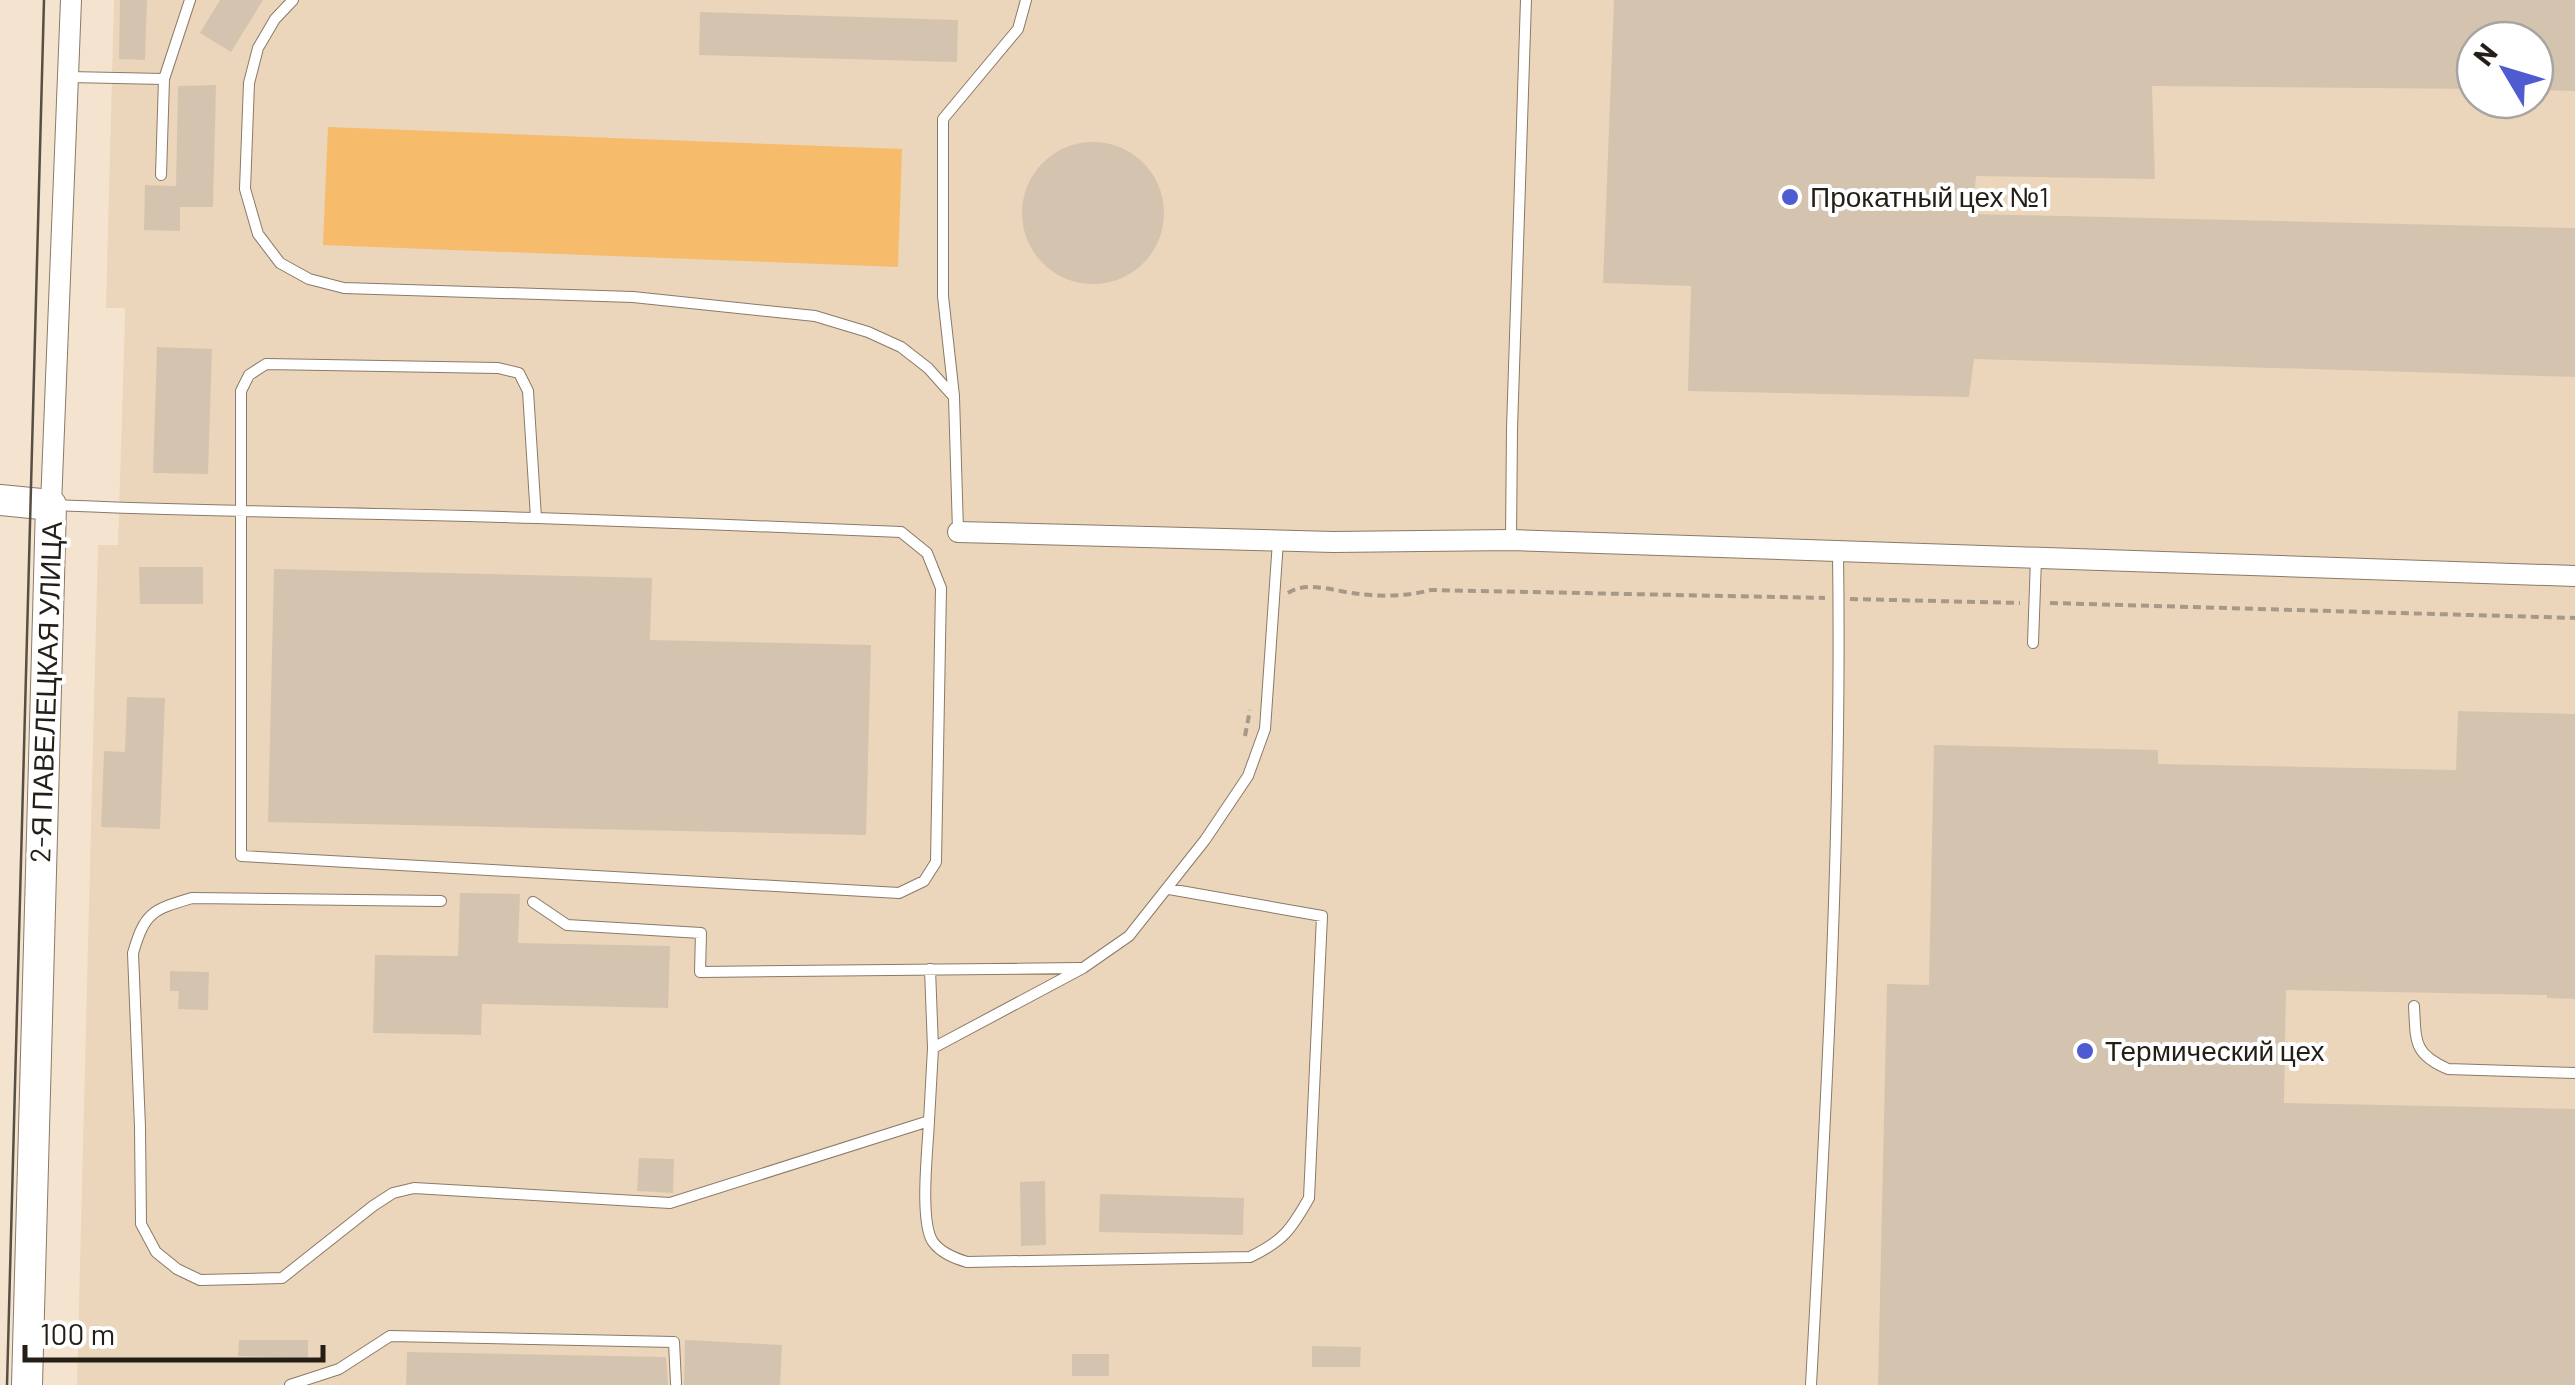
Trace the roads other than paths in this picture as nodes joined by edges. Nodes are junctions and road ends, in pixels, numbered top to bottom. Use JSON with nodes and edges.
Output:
{"nodes":[{"id":1,"x":71,"y":0,"type":"edge"},
{"id":2,"x":190,"y":0,"type":"edge"},
{"id":3,"x":293,"y":0,"type":"edge"},
{"id":4,"x":1026,"y":0,"type":"edge"},
{"id":5,"x":1526,"y":0,"type":"edge"},
{"id":6,"x":68,"y":77,"type":"junction"},
{"id":7,"x":164,"y":80,"type":"junction"},
{"id":8,"x":161,"y":175,"type":"dead end"},
{"id":9,"x":954,"y":398,"type":"junction"},
{"id":10,"x":0,"y":500,"type":"edge"},
{"id":11,"x":51,"y":506,"type":"junction"},
{"id":12,"x":239,"y":511,"type":"junction"},
{"id":13,"x":536,"y":518,"type":"junction"},
{"id":14,"x":958,"y":532,"type":"joint"},
{"id":15,"x":1511,"y":540,"type":"junction"},
{"id":16,"x":1278,"y":541,"type":"junction"},
{"id":17,"x":1838,"y":551,"type":"junction"},
{"id":18,"x":2036,"y":558,"type":"junction"},
{"id":19,"x":2575,"y":576,"type":"edge"},
{"id":20,"x":2032,"y":643,"type":"dead end"},
{"id":21,"x":1168,"y":889,"type":"junction"},
{"id":22,"x":441,"y":901,"type":"dead end"},
{"id":23,"x":534,"y":902,"type":"dead end"},
{"id":24,"x":1084,"y":968,"type":"junction"},
{"id":25,"x":930,"y":969,"type":"junction"},
{"id":26,"x":2414,"y":1006,"type":"dead end"},
{"id":27,"x":932,"y":1048,"type":"junction"},
{"id":28,"x":2575,"y":1073,"type":"edge"},
{"id":29,"x":928,"y":1121,"type":"junction"},
{"id":30,"x":676,"y":1383,"type":"edge"},
{"id":31,"x":27,"y":1385,"type":"edge"},
{"id":32,"x":290,"y":1385,"type":"edge"},
{"id":33,"x":1810,"y":1385,"type":"edge"}],
"edges":[{"from":1,"to":6,"type":"street","name":"2-Я ПАВЕЛЕЦКАЯ УЛИЦА"},
{"from":2,"to":7,"type":"lane"},
{"from":3,"to":9,"type":"lane"},
{"from":4,"to":9,"type":"lane"},
{"from":5,"to":15,"type":"lane"},
{"from":6,"to":7,"type":"lane"},
{"from":6,"to":11,"type":"street","name":"2-Я ПАВЕЛЕЦКАЯ УЛИЦА"},
{"from":7,"to":8,"type":"lane"},
{"from":9,"to":14,"type":"lane"},
{"from":10,"to":11,"type":"main road"},
{"from":11,"to":12,"type":"lane"},
{"from":11,"to":31,"type":"main road","name":"2-Я ПАВЕЛЕЦКАЯ УЛИЦА"},
{"from":12,"to":13,"type":"lane"},
{"from":12,"to":13,"type":"lane"},
{"from":12,"to":13,"type":"lane"},
{"from":14,"to":16,"type":"street"},
{"from":15,"to":16,"type":"street"},
{"from":15,"to":17,"type":"street"},
{"from":16,"to":21,"type":"lane"},
{"from":17,"to":18,"type":"street"},
{"from":17,"to":33,"type":"lane"},
{"from":18,"to":19,"type":"street"},
{"from":18,"to":20,"type":"lane"},
{"from":21,"to":24,"type":"lane"},
{"from":21,"to":29,"type":"lane"},
{"from":22,"to":29,"type":"lane"},
{"from":23,"to":25,"type":"lane"},
{"from":24,"to":25,"type":"lane"},
{"from":24,"to":27,"type":"lane"},
{"from":25,"to":27,"type":"lane"},
{"from":26,"to":28,"type":"lane"},
{"from":27,"to":29,"type":"lane"},
{"from":30,"to":32,"type":"lane"}]}
